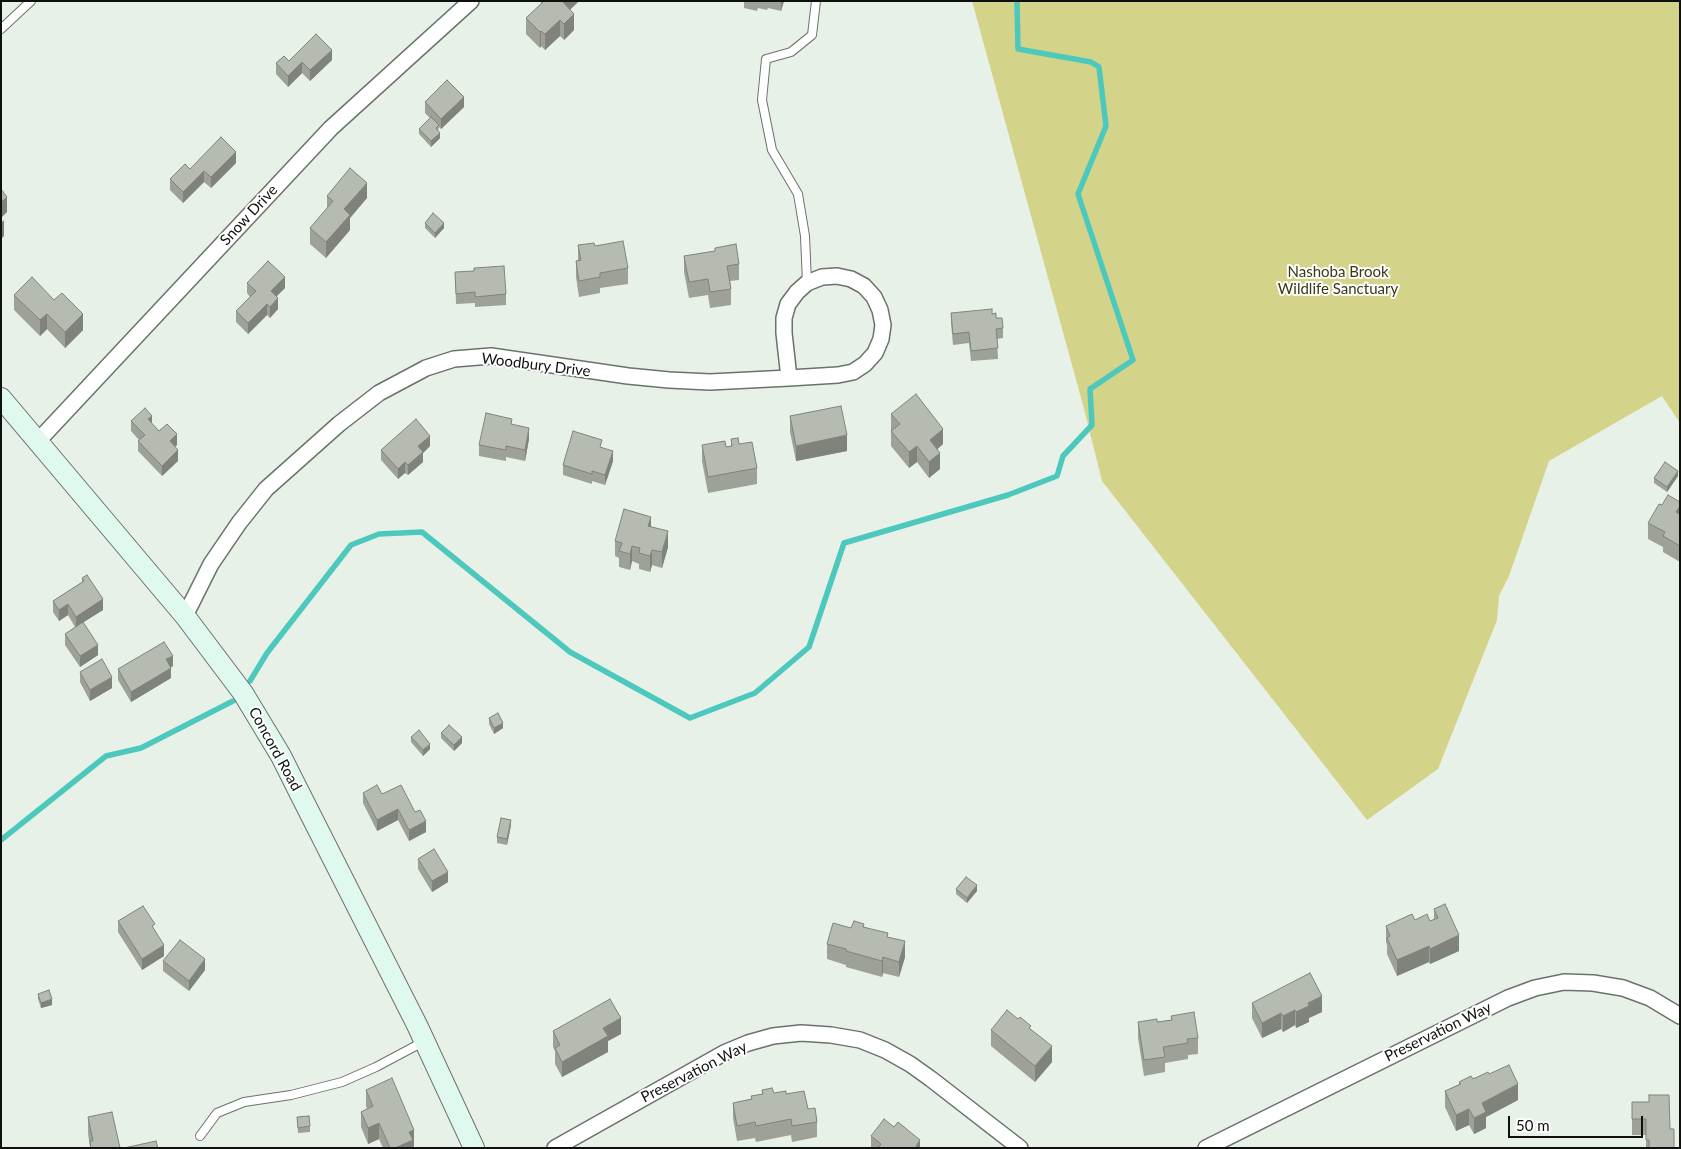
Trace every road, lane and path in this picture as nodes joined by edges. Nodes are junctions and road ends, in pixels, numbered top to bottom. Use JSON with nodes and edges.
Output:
{"nodes":[{"id":1,"x":32,"y":1,"type":"edge"},
{"id":2,"x":471,"y":1,"type":"edge"},
{"id":3,"x":816,"y":1,"type":"edge"},
{"id":4,"x":1,"y":29,"type":"edge"},
{"id":5,"x":807,"y":283,"type":"junction"},
{"id":6,"x":789,"y":378,"type":"junction"},
{"id":7,"x":1,"y":398,"type":"edge"},
{"id":8,"x":38,"y":441,"type":"junction"},
{"id":9,"x":185,"y":616,"type":"junction"},
{"id":10,"x":1680,"y":1016,"type":"edge"},
{"id":11,"x":425,"y":1042,"type":"junction"},
{"id":12,"x":200,"y":1136,"type":"dead end"},
{"id":13,"x":474,"y":1148,"type":"edge"},
{"id":14,"x":555,"y":1148,"type":"edge"},
{"id":15,"x":1020,"y":1148,"type":"edge"},
{"id":16,"x":1206,"y":1148,"type":"edge"}],
"edges":[{"from":1,"to":4,"type":"lane"},
{"from":2,"to":8,"type":"street","name":"Snow Drive"},
{"from":3,"to":5,"type":"lane"},
{"from":5,"to":6,"type":"street"},
{"from":5,"to":6,"type":"street","name":"Woodbury Drive"},
{"from":6,"to":9,"type":"street","name":"Woodbury Drive"},
{"from":7,"to":8,"type":"main road","name":"Concord Road"},
{"from":8,"to":9,"type":"main road","name":"Concord Road"},
{"from":9,"to":11,"type":"main road","name":"Concord Road"},
{"from":10,"to":16,"type":"street","name":"Preservation Way"},
{"from":11,"to":12,"type":"lane"},
{"from":11,"to":13,"type":"main road","name":"Concord Road"},
{"from":14,"to":15,"type":"street","name":"Preservation Way"}]}
